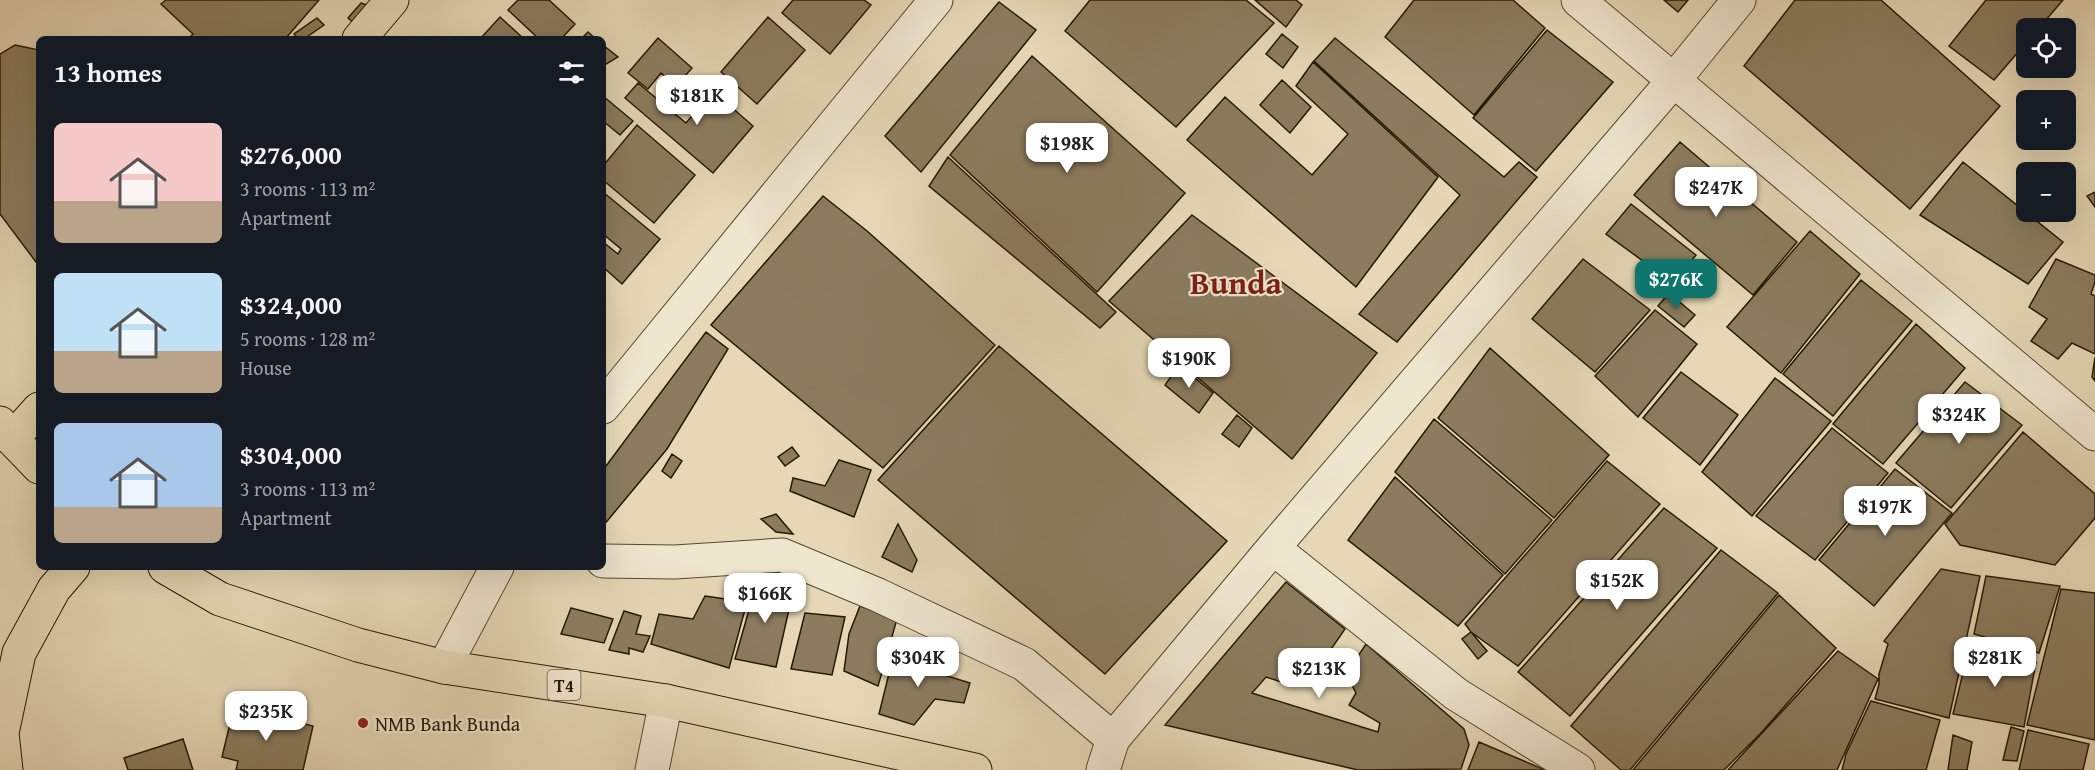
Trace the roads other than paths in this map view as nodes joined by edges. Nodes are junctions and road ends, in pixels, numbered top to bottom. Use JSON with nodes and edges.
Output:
{"nodes":[{"id":1,"x":392,"y":0,"type":"edge"},
{"id":2,"x":936,"y":0,"type":"edge"},
{"id":3,"x":1578,"y":0,"type":"edge"},
{"id":4,"x":1739,"y":0,"type":"edge"},
{"id":5,"x":362,"y":36,"type":"edge"},
{"id":6,"x":1674,"y":80,"type":"junction"},
{"id":7,"x":606,"y":403,"type":"edge"},
{"id":8,"x":36,"y":411,"type":"edge"},
{"id":9,"x":6,"y":431,"type":"edge"},
{"id":10,"x":2095,"y":434,"type":"edge"},
{"id":11,"x":36,"y":464,"type":"edge"},
{"id":12,"x":1274,"y":548,"type":"junction"},
{"id":13,"x":606,"y":561,"type":"edge"},
{"id":14,"x":71,"y":570,"type":"edge"},
{"id":15,"x":170,"y":570,"type":"edge"},
{"id":16,"x":495,"y":570,"type":"edge"},
{"id":17,"x":444,"y":667,"type":"junction"},
{"id":18,"x":666,"y":701,"type":"junction"},
{"id":19,"x":1113,"y":739,"type":"junction"},
{"id":20,"x":6,"y":770,"type":"edge"},
{"id":21,"x":652,"y":770,"type":"edge"},
{"id":22,"x":975,"y":770,"type":"edge"},
{"id":23,"x":1103,"y":770,"type":"edge"},
{"id":24,"x":1578,"y":770,"type":"edge"}],
"edges":[{"from":1,"to":5,"type":"main road"},
{"from":2,"to":7,"type":"street"},
{"from":3,"to":6,"type":"street"},
{"from":4,"to":6,"type":"street"},
{"from":6,"to":10,"type":"street"},
{"from":6,"to":12,"type":"street"},
{"from":8,"to":9,"type":"main road"},
{"from":9,"to":11,"type":"main road"},
{"from":12,"to":19,"type":"street"},
{"from":12,"to":24,"type":"street"},
{"from":13,"to":19,"type":"street"},
{"from":14,"to":20,"type":"main road"},
{"from":15,"to":17,"type":"main road","number":"T4"},
{"from":16,"to":17,"type":"street"},
{"from":17,"to":18,"type":"main road","number":"T4"},
{"from":18,"to":21,"type":"street"},
{"from":18,"to":22,"type":"main road","number":"T4"},
{"from":19,"to":23,"type":"street"}]}
